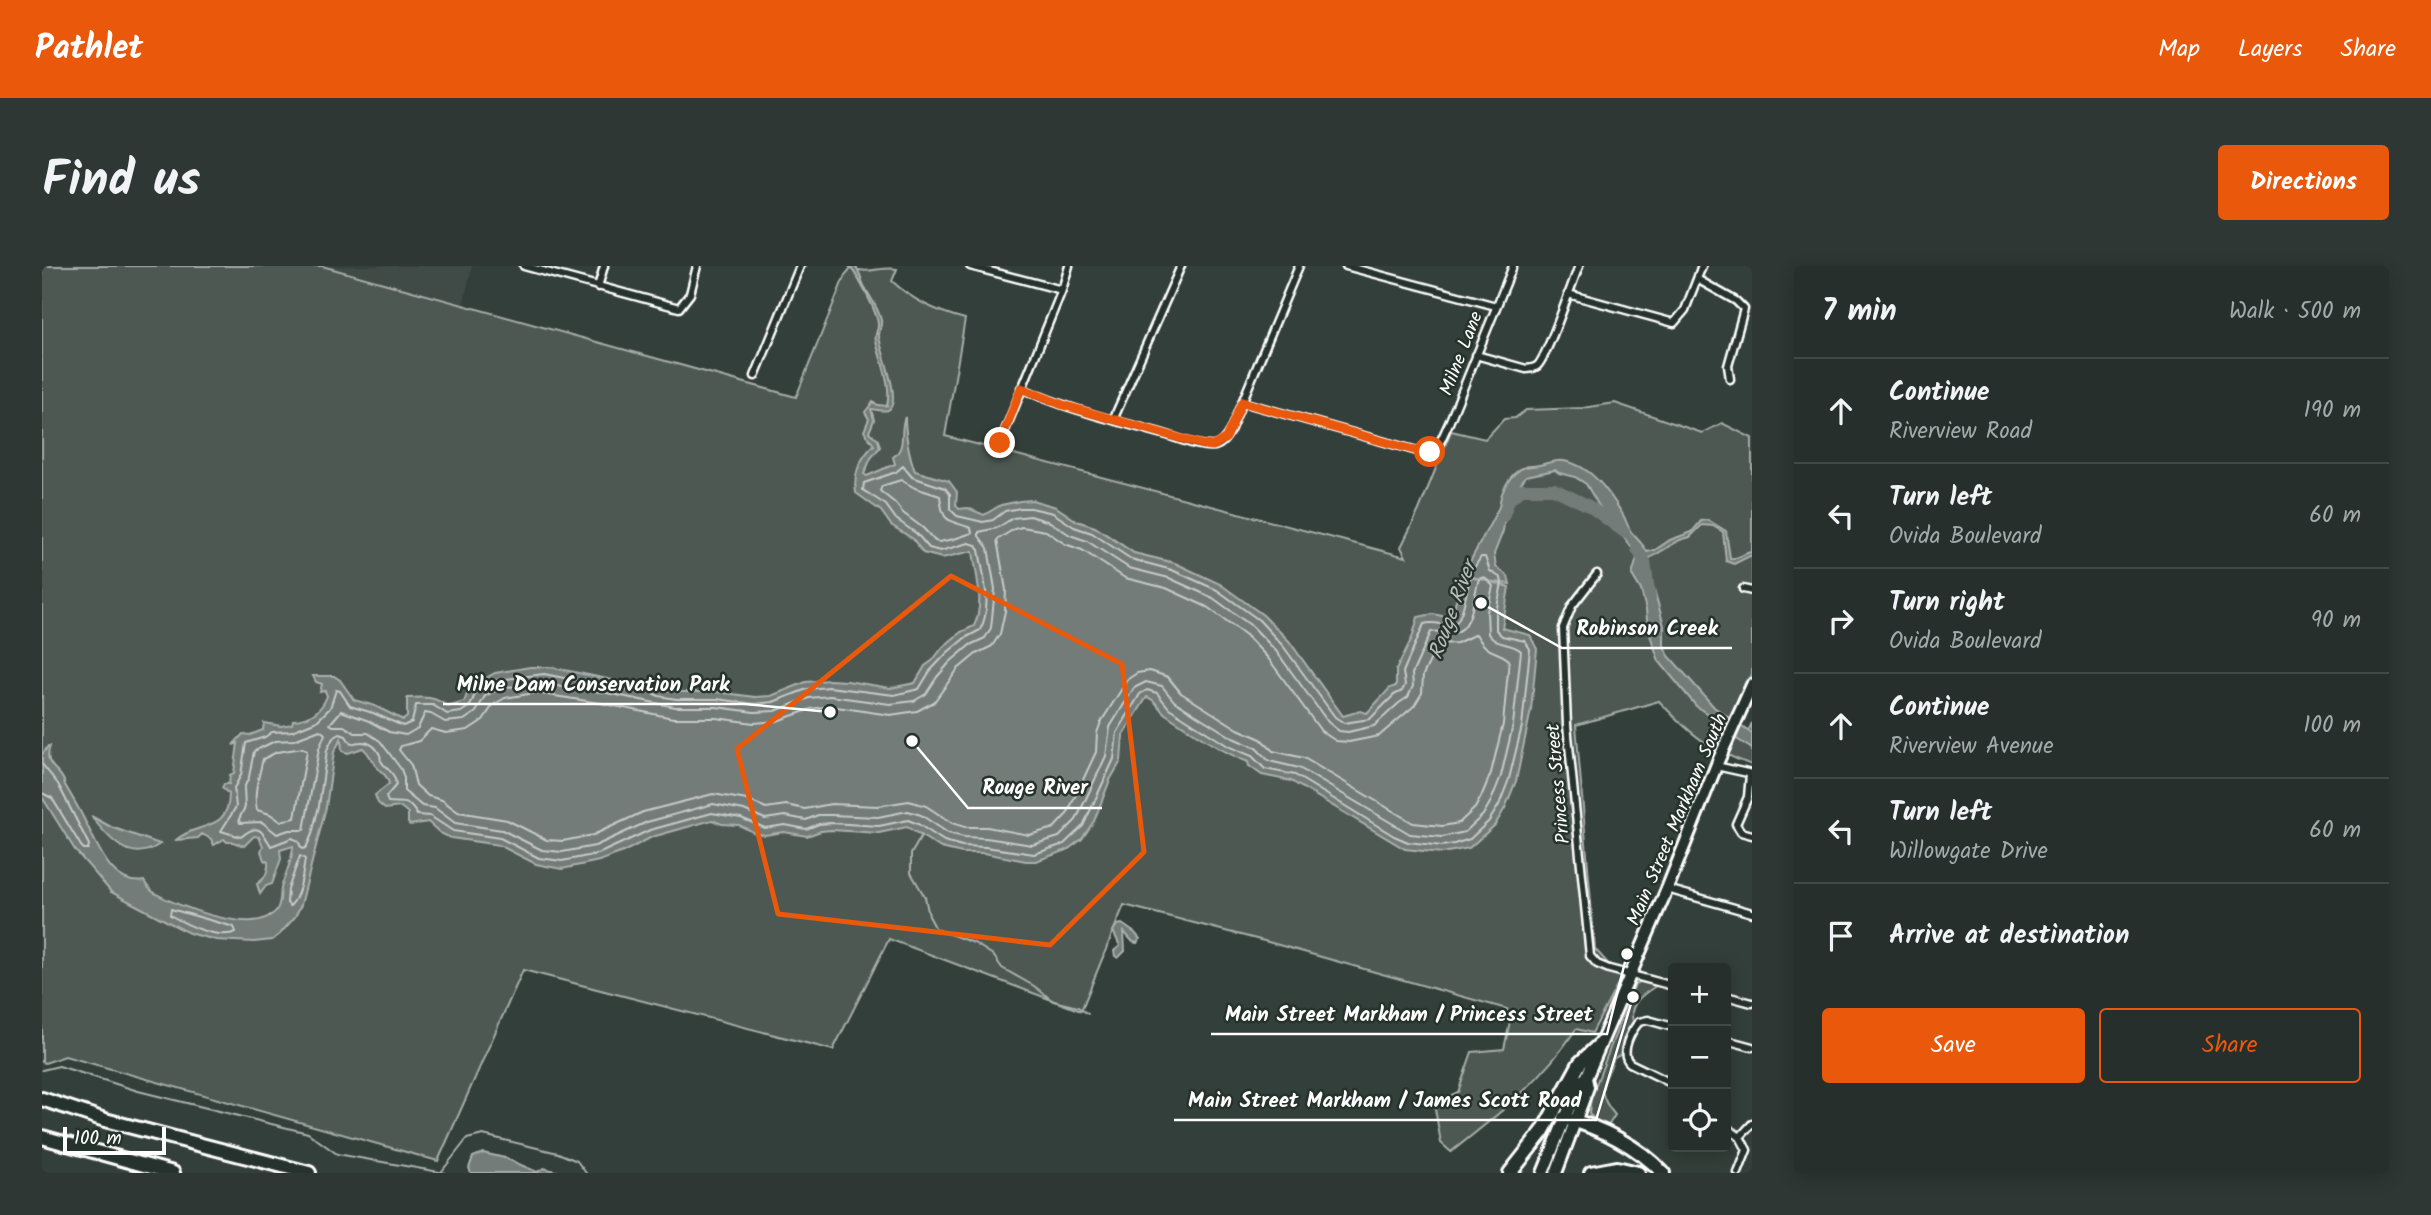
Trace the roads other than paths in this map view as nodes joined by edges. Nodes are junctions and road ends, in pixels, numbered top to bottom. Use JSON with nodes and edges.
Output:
{"nodes":[{"id":1,"x":524,"y":266,"type":"edge"},
{"id":2,"x":604,"y":266,"type":"edge"},
{"id":3,"x":697,"y":266,"type":"edge"},
{"id":4,"x":800,"y":266,"type":"edge"},
{"id":5,"x":970,"y":266,"type":"edge"},
{"id":6,"x":1069,"y":266,"type":"edge"},
{"id":7,"x":1181,"y":266,"type":"edge"},
{"id":8,"x":1299,"y":266,"type":"edge"},
{"id":9,"x":1346,"y":266,"type":"edge"},
{"id":10,"x":1513,"y":266,"type":"edge"},
{"id":11,"x":1579,"y":266,"type":"edge"},
{"id":12,"x":1703,"y":266,"type":"edge"},
{"id":13,"x":1697,"y":279,"type":"junction"},
{"id":14,"x":598,"y":287,"type":"junction"},
{"id":15,"x":1062,"y":290,"type":"junction"},
{"id":16,"x":1568,"y":294,"type":"junction"},
{"id":17,"x":1496,"y":306,"type":"junction"},
{"id":18,"x":1476,"y":355,"type":"junction"},
{"id":19,"x":755,"y":376,"type":"dead end"},
{"id":20,"x":1730,"y":379,"type":"dead end"},
{"id":21,"x":1021,"y":388,"type":"junction"},
{"id":22,"x":1242,"y":402,"type":"junction"},
{"id":23,"x":1113,"y":420,"type":"junction"},
{"id":24,"x":1000,"y":443,"type":"dead end"},
{"id":25,"x":1597,"y":574,"type":"dead end"},
{"id":26,"x":1743,"y":589,"type":"dead end"},
{"id":27,"x":1752,"y":591,"type":"edge"},
{"id":28,"x":1751,"y":688,"type":"edge"},
{"id":29,"x":1717,"y":762,"type":"junction"},
{"id":30,"x":1751,"y":774,"type":"edge"},
{"id":31,"x":1752,"y":835,"type":"edge"},
{"id":32,"x":1667,"y":889,"type":"junction"},
{"id":33,"x":1752,"y":913,"type":"edge"},
{"id":34,"x":1629,"y":973,"type":"junction"},
{"id":35,"x":1668,"y":985,"type":"edge"},
{"id":36,"x":1731,"y":997,"type":"edge"},
{"id":37,"x":1752,"y":1003,"type":"edge"},
{"id":38,"x":1669,"y":1026,"type":"edge"},
{"id":39,"x":1731,"y":1041,"type":"edge"},
{"id":40,"x":1599,"y":1045,"type":"junction"},
{"id":41,"x":1752,"y":1047,"type":"edge"},
{"id":42,"x":1668,"y":1082,"type":"edge"},
{"id":43,"x":42,"y":1099,"type":"edge"},
{"id":44,"x":1570,"y":1119,"type":"junction"},
{"id":45,"x":1752,"y":1124,"type":"edge"},
{"id":46,"x":1731,"y":1131,"type":"edge"},
{"id":47,"x":42,"y":1137,"type":"edge"},
{"id":48,"x":1740,"y":1137,"type":"junction"},
{"id":49,"x":173,"y":1173,"type":"edge"},
{"id":50,"x":309,"y":1173,"type":"edge"},
{"id":51,"x":1510,"y":1173,"type":"edge"},
{"id":52,"x":1543,"y":1173,"type":"edge"},
{"id":53,"x":1556,"y":1173,"type":"edge"},
{"id":54,"x":1591,"y":1173,"type":"edge"},
{"id":55,"x":1638,"y":1173,"type":"edge"},
{"id":56,"x":1663,"y":1173,"type":"edge"},
{"id":57,"x":1738,"y":1173,"type":"edge"}],
"edges":[{"from":1,"to":14,"type":"street"},
{"from":2,"to":14,"type":"street"},
{"from":3,"to":14,"type":"street"},
{"from":4,"to":19,"type":"street"},
{"from":5,"to":15,"type":"street"},
{"from":6,"to":15,"type":"street"},
{"from":7,"to":23,"type":"street"},
{"from":8,"to":22,"type":"street"},
{"from":9,"to":17,"type":"street"},
{"from":10,"to":17,"type":"street","name":"Milne Lane"},
{"from":11,"to":16,"type":"street"},
{"from":12,"to":13,"type":"street"},
{"from":13,"to":16,"type":"street"},
{"from":13,"to":20,"type":"street"},
{"from":15,"to":21,"type":"street"},
{"from":16,"to":18,"type":"street"},
{"from":17,"to":18,"type":"street","name":"Milne Lane"},
{"from":18,"to":22,"type":"street","name":"Milne Lane"},
{"from":21,"to":23,"type":"street"},
{"from":21,"to":24,"type":"street"},
{"from":22,"to":23,"type":"street"},
{"from":25,"to":34,"type":"street","name":"Princess Street"},
{"from":26,"to":27,"type":"street"},
{"from":28,"to":29,"type":"main road","name":"Main Street Markham South"},
{"from":29,"to":30,"type":"street"},
{"from":29,"to":32,"type":"main road","name":"Main Street Markham South"},
{"from":30,"to":31,"type":"street"},
{"from":32,"to":33,"type":"street"},
{"from":32,"to":34,"type":"main road","name":"Main Street Markham South"},
{"from":34,"to":35,"type":"street"},
{"from":34,"to":40,"type":"main road","name":"Main Street Markham South"},
{"from":36,"to":37,"type":"street"},
{"from":38,"to":42,"type":"street"},
{"from":39,"to":41,"type":"street"},
{"from":40,"to":44,"type":"main road","name":"Main Street Markham South"},
{"from":40,"to":51,"type":"highway"},
{"from":43,"to":50,"type":"highway"},
{"from":44,"to":52,"type":"main road"},
{"from":44,"to":53,"type":"main road"},
{"from":44,"to":56,"type":"highway"},
{"from":45,"to":48,"type":"street"},
{"from":46,"to":48,"type":"street"},
{"from":47,"to":49,"type":"highway"},
{"from":48,"to":57,"type":"street"},
{"from":54,"to":55,"type":"highway"}]}
